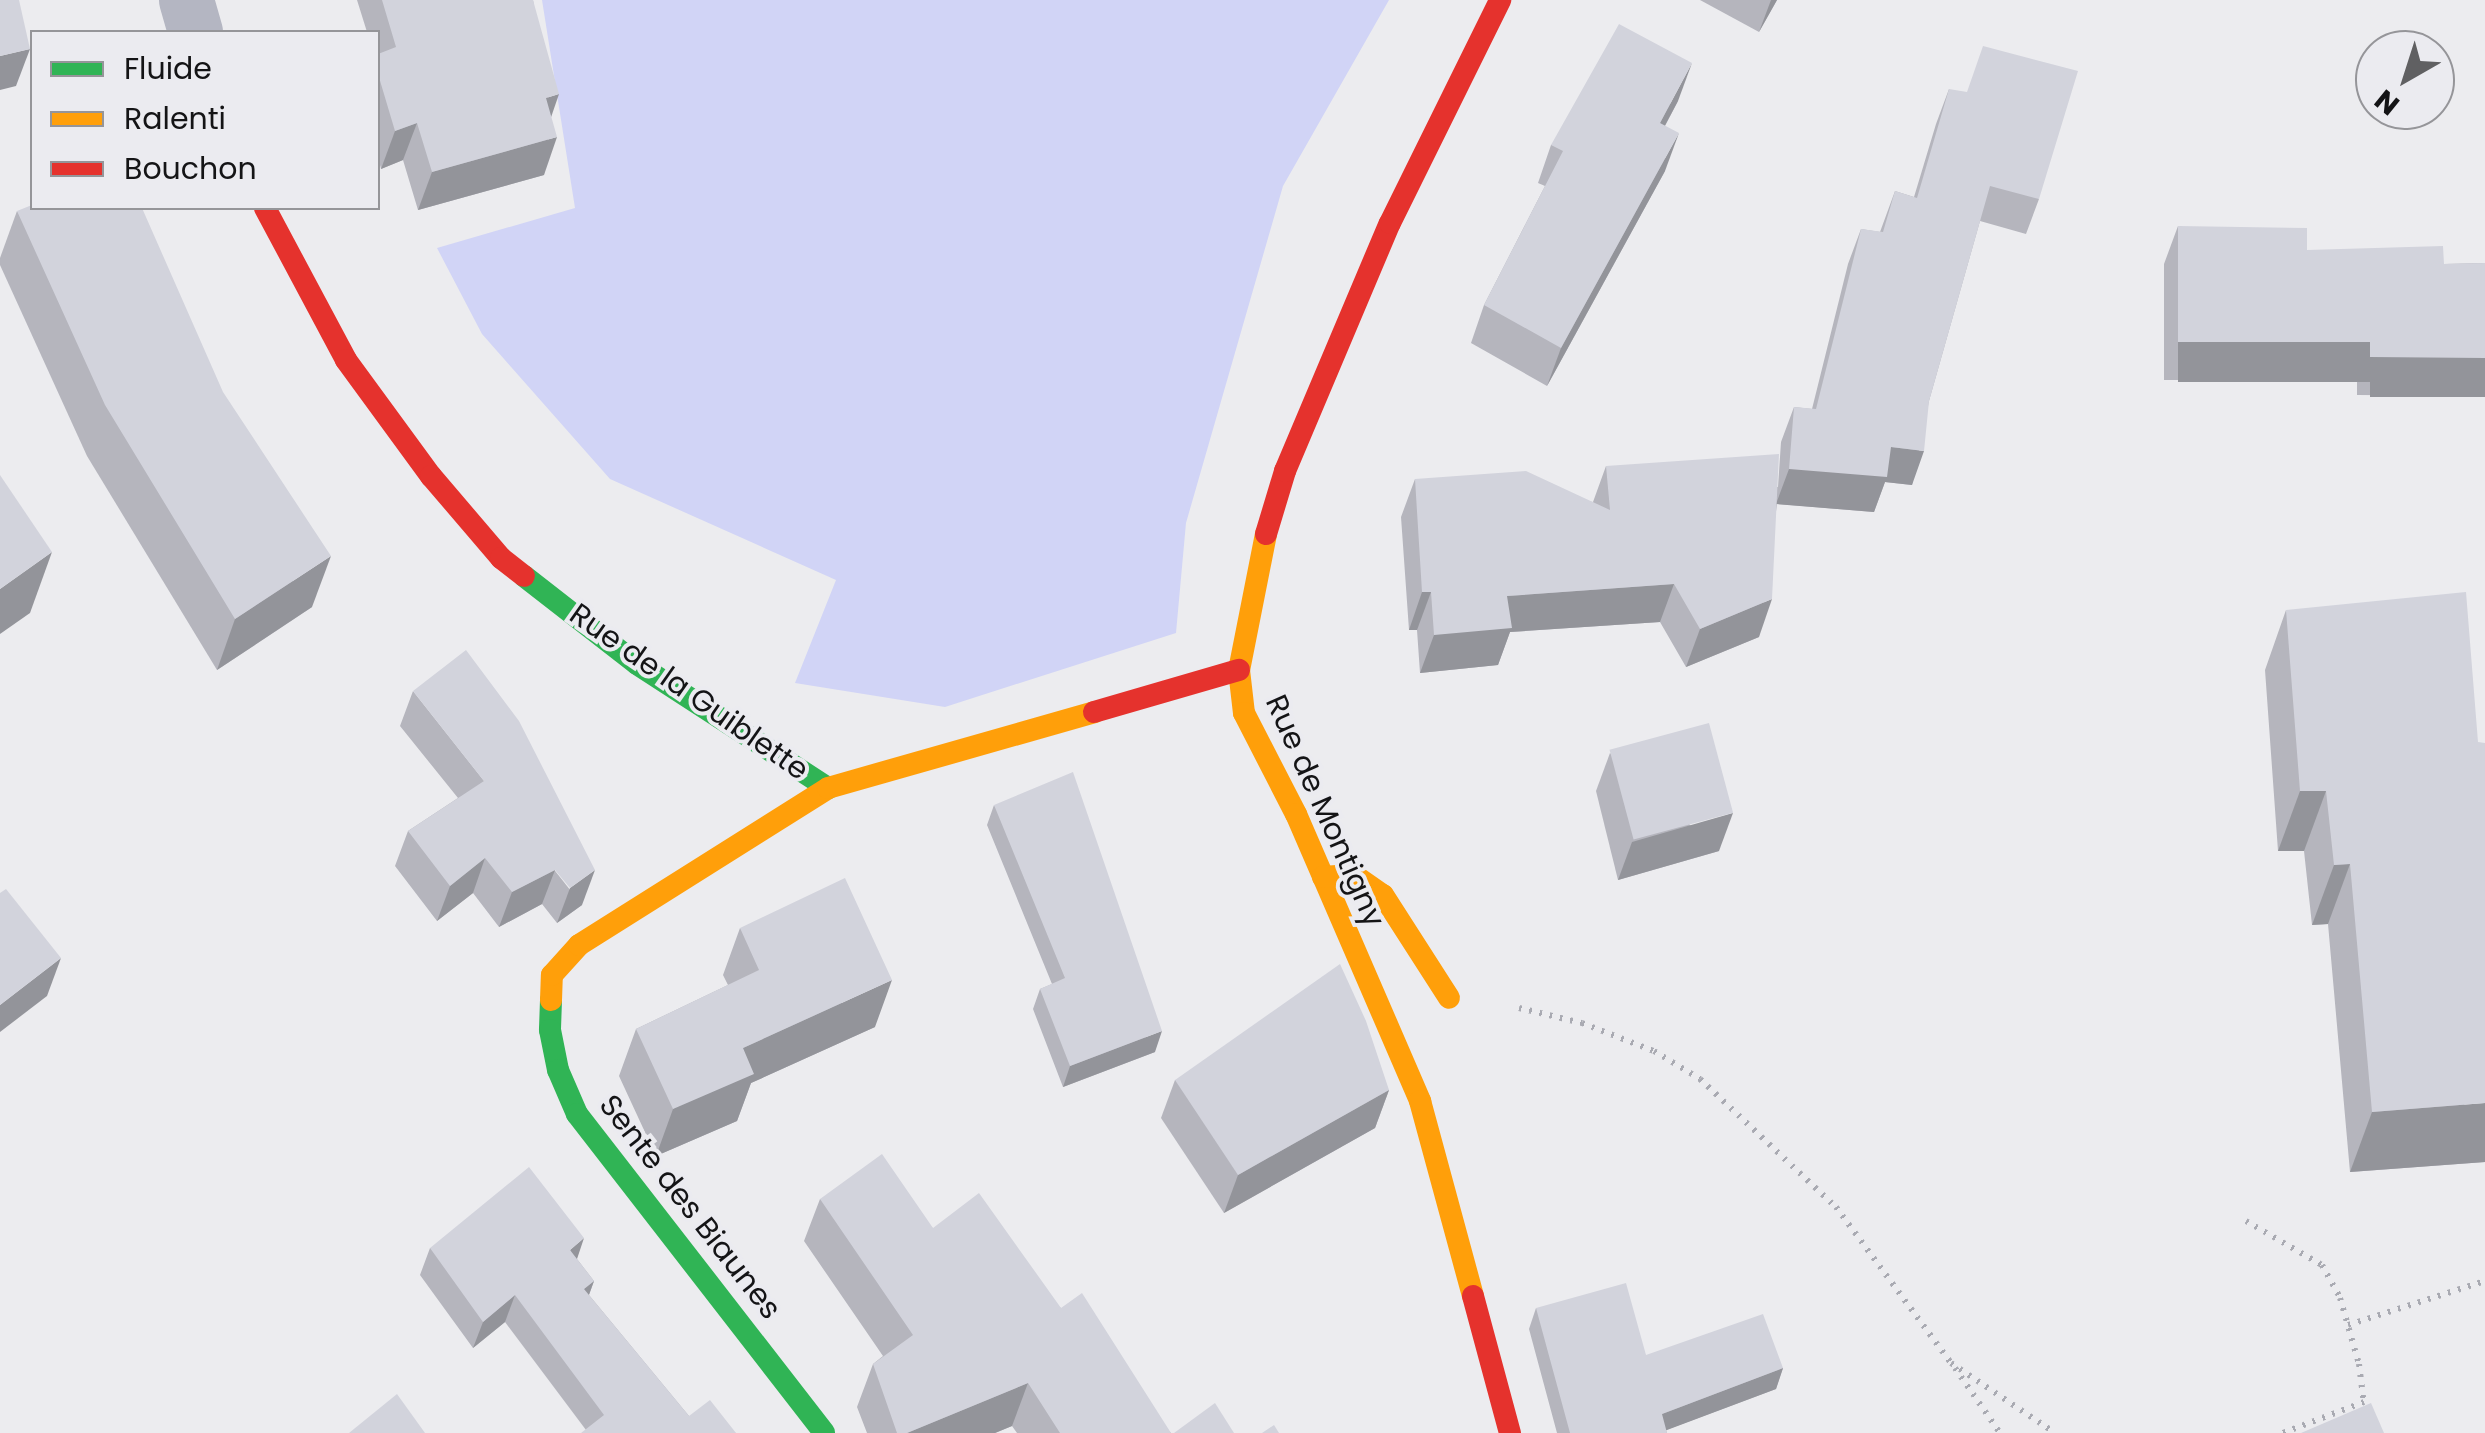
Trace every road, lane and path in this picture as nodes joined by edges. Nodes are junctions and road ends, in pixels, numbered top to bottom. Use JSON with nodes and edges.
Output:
{"nodes":[{"id":1,"x":186,"y":0,"type":"edge"},
{"id":2,"x":1500,"y":0,"type":"edge"},
{"id":3,"x":195,"y":30,"type":"edge"},
{"id":4,"x":266,"y":210,"type":"edge"},
{"id":5,"x":1239,"y":670,"type":"junction"},
{"id":6,"x":828,"y":788,"type":"junction"},
{"id":7,"x":1323,"y":877,"type":"junction"},
{"id":8,"x":1448,"y":998,"type":"joint"},
{"id":9,"x":2246,"y":1221,"type":"dead end"},
{"id":10,"x":2485,"y":1281,"type":"edge"},
{"id":11,"x":2348,"y":1326,"type":"junction"},
{"id":12,"x":1952,"y":1362,"type":"junction"},
{"id":13,"x":824,"y":1433,"type":"edge"},
{"id":14,"x":1510,"y":1433,"type":"edge"},
{"id":15,"x":2000,"y":1433,"type":"edge"},
{"id":16,"x":2055,"y":1433,"type":"edge"},
{"id":17,"x":2283,"y":1433,"type":"edge"}],
"edges":[{"from":1,"to":3,"type":"street"},
{"from":2,"to":5,"type":"street","name":"Rue de Montigny"},
{"from":4,"to":6,"type":"street","name":"Rue de la Guiblette"},
{"from":5,"to":6,"type":"street","name":"Rue de la Guiblette"},
{"from":5,"to":7,"type":"street","name":"Rue de Montigny"},
{"from":6,"to":13,"type":"street","name":"Sente des Biaunes"},
{"from":7,"to":8,"type":"street"},
{"from":7,"to":14,"type":"street","name":"Rue de Montigny"},
{"from":8,"to":12,"type":"path"},
{"from":9,"to":11,"type":"path"},
{"from":10,"to":11,"type":"path"},
{"from":11,"to":17,"type":"path"},
{"from":12,"to":15,"type":"path"},
{"from":12,"to":16,"type":"path"}]}
